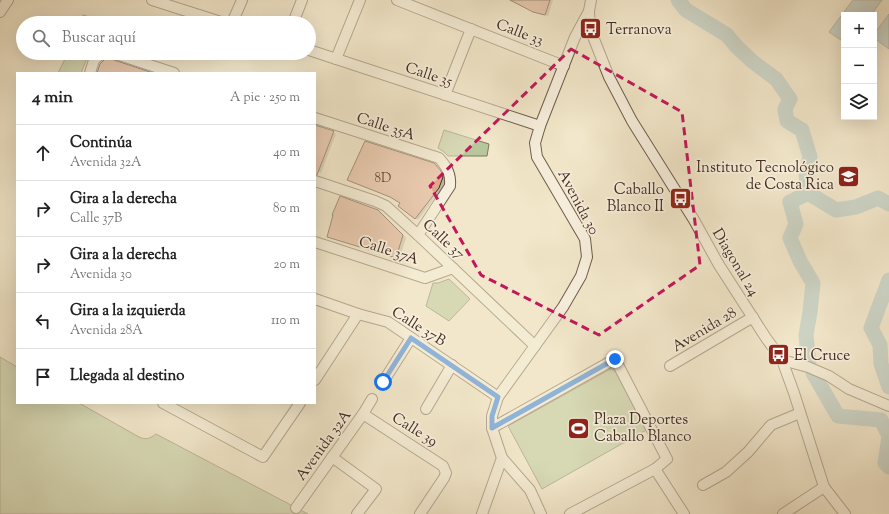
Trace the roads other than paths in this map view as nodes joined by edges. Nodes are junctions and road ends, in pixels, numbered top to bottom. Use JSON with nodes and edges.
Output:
{"nodes":[{"id":1,"x":8,"y":0,"type":"edge"},
{"id":2,"x":152,"y":0,"type":"edge"},
{"id":3,"x":242,"y":0,"type":"edge"},
{"id":4,"x":302,"y":0,"type":"edge"},
{"id":5,"x":360,"y":0,"type":"edge"},
{"id":6,"x":397,"y":0,"type":"edge"},
{"id":7,"x":591,"y":0,"type":"edge"},
{"id":8,"x":182,"y":4,"type":"edge"},
{"id":9,"x":589,"y":11,"type":"junction"},
{"id":10,"x":0,"y":12,"type":"edge"},
{"id":11,"x":209,"y":16,"type":"edge"},
{"id":12,"x":235,"y":16,"type":"edge"},
{"id":13,"x":296,"y":16,"type":"edge"},
{"id":14,"x":471,"y":29,"type":"junction"},
{"id":15,"x":316,"y":52,"type":"edge"},
{"id":16,"x":336,"y":59,"type":"junction"},
{"id":17,"x":94,"y":60,"type":"edge"},
{"id":18,"x":134,"y":60,"type":"edge"},
{"id":19,"x":564,"y":66,"type":"junction"},
{"id":20,"x":90,"y":72,"type":"edge"},
{"id":21,"x":171,"y":72,"type":"edge"},
{"id":22,"x":445,"y":95,"type":"junction"},
{"id":23,"x":316,"y":118,"type":"edge"},
{"id":24,"x":540,"y":126,"type":"junction"},
{"id":25,"x":316,"y":181,"type":"edge"},
{"id":26,"x":418,"y":235,"type":"junction"},
{"id":27,"x":316,"y":242,"type":"edge"},
{"id":28,"x":453,"y":268,"type":"junction"},
{"id":29,"x":316,"y":299,"type":"edge"},
{"id":30,"x":358,"y":314,"type":"junction"},
{"id":31,"x":753,"y":317,"type":"junction"},
{"id":32,"x":411,"y":338,"type":"junction"},
{"id":33,"x":535,"y":346,"type":"junction"},
{"id":34,"x":782,"y":360,"type":"junction"},
{"id":35,"x":452,"y":365,"type":"junction"},
{"id":36,"x":670,"y":366,"type":"dead end"},
{"id":37,"x":319,"y":367,"type":"edge"},
{"id":38,"x":316,"y":377,"type":"edge"},
{"id":39,"x":383,"y":382,"type":"dead end"},
{"id":40,"x":498,"y":397,"type":"junction"},
{"id":41,"x":372,"y":399,"type":"dead end"},
{"id":42,"x":165,"y":404,"type":"edge"},
{"id":43,"x":299,"y":404,"type":"edge"},
{"id":44,"x":889,"y":406,"type":"edge"},
{"id":45,"x":426,"y":409,"type":"dead end"},
{"id":46,"x":800,"y":413,"type":"junction"},
{"id":47,"x":363,"y":414,"type":"junction"},
{"id":48,"x":492,"y":428,"type":"junction"},
{"id":49,"x":332,"y":457,"type":"junction"},
{"id":50,"x":502,"y":458,"type":"junction"},
{"id":51,"x":655,"y":469,"type":"junction"},
{"id":52,"x":703,"y":485,"type":"dead end"},
{"id":53,"x":824,"y":487,"type":"junction"},
{"id":54,"x":296,"y":508,"type":"dead end"},
{"id":55,"x":357,"y":514,"type":"edge"},
{"id":56,"x":420,"y":514,"type":"edge"},
{"id":57,"x":482,"y":514,"type":"edge"},
{"id":58,"x":541,"y":514,"type":"edge"},
{"id":59,"x":570,"y":514,"type":"edge"},
{"id":60,"x":684,"y":514,"type":"edge"},
{"id":61,"x":783,"y":514,"type":"edge"},
{"id":62,"x":845,"y":514,"type":"edge"}],
"edges":[{"from":1,"to":10,"type":"street"},
{"from":2,"to":8,"type":"street"},
{"from":3,"to":12,"type":"street"},
{"from":4,"to":13,"type":"street"},
{"from":5,"to":16,"type":"street"},
{"from":6,"to":14,"type":"street","name":"Calle 33"},
{"from":7,"to":9,"type":"street"},
{"from":8,"to":11,"type":"street"},
{"from":9,"to":19,"type":"street","name":"Avenida 30"},
{"from":9,"to":31,"type":"street","name":"Diagonal 24"},
{"from":14,"to":19,"type":"street","name":"Calle 33"},
{"from":14,"to":22,"type":"street"},
{"from":15,"to":16,"type":"street","name":"Calle 35"},
{"from":16,"to":22,"type":"street","name":"Calle 35"},
{"from":17,"to":20,"type":"street"},
{"from":18,"to":21,"type":"street"},
{"from":19,"to":24,"type":"street","name":"Avenida 30"},
{"from":22,"to":24,"type":"street","name":"Calle 35"},
{"from":23,"to":26,"type":"street","name":"Calle 35A"},
{"from":24,"to":33,"type":"street","name":"Avenida 30"},
{"from":25,"to":26,"type":"street","name":"Calle 37"},
{"from":26,"to":28,"type":"street","name":"Calle 37"},
{"from":27,"to":28,"type":"street","name":"Calle 37A"},
{"from":28,"to":33,"type":"street","name":"Calle 37"},
{"from":29,"to":30,"type":"street","name":"Calle 37B"},
{"from":30,"to":32,"type":"street","name":"Calle 37B"},
{"from":30,"to":37,"type":"street"},
{"from":31,"to":34,"type":"street","name":"Diagonal 24"},
{"from":31,"to":36,"type":"street","name":"Avenida 28"},
{"from":32,"to":35,"type":"street","name":"Calle 37B"},
{"from":32,"to":39,"type":"street"},
{"from":33,"to":40,"type":"street","name":"Avenida 30"},
{"from":34,"to":44,"type":"street"},
{"from":34,"to":46,"type":"street","name":"Diagonal 24"},
{"from":35,"to":40,"type":"street","name":"Calle 37B"},
{"from":35,"to":45,"type":"street"},
{"from":37,"to":38,"type":"street"},
{"from":40,"to":48,"type":"street","name":"Avenida 30"},
{"from":41,"to":47,"type":"street","name":"Avenida 32A"},
{"from":42,"to":43,"type":"street"},
{"from":46,"to":52,"type":"street"},
{"from":46,"to":53,"type":"street","name":"Diagonal 24"},
{"from":47,"to":49,"type":"street","name":"Avenida 32A"},
{"from":47,"to":56,"type":"street","name":"Calle 39"},
{"from":48,"to":50,"type":"street","name":"Avenida 30"},
{"from":48,"to":51,"type":"street"},
{"from":49,"to":54,"type":"street","name":"Avenida 32A"},
{"from":49,"to":55,"type":"street"},
{"from":50,"to":57,"type":"street"},
{"from":50,"to":58,"type":"street"},
{"from":51,"to":59,"type":"street"},
{"from":51,"to":60,"type":"street"},
{"from":53,"to":61,"type":"street"},
{"from":53,"to":62,"type":"street","name":"Diagonal 24"}]}
